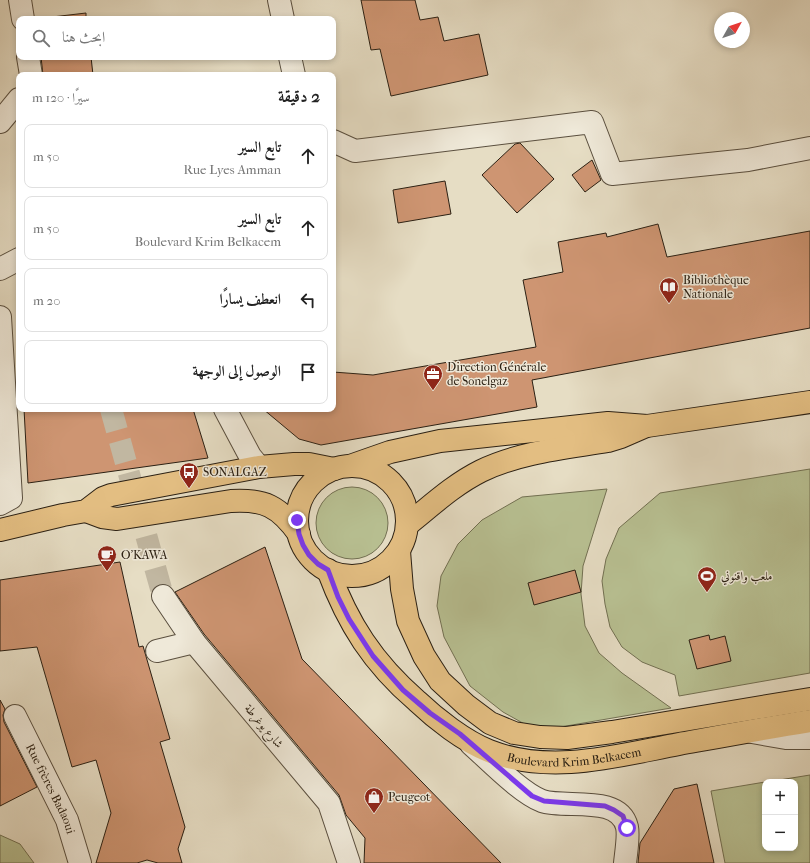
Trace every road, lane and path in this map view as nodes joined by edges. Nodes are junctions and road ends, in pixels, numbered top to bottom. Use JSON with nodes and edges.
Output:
{"nodes":[{"id":1,"x":20,"y":0,"type":"edge"},
{"id":2,"x":279,"y":0,"type":"edge"},
{"id":3,"x":23,"y":16,"type":"edge"},
{"id":4,"x":282,"y":16,"type":"edge"},
{"id":5,"x":28,"y":60,"type":"edge"},
{"id":6,"x":291,"y":60,"type":"edge"},
{"id":7,"x":30,"y":72,"type":"edge"},
{"id":8,"x":293,"y":72,"type":"edge"},
{"id":9,"x":16,"y":103,"type":"edge"},
{"id":10,"x":0,"y":122,"type":"edge"},
{"id":11,"x":336,"y":142,"type":"edge"},
{"id":12,"x":810,"y":148,"type":"edge"},
{"id":13,"x":16,"y":261,"type":"edge"},
{"id":14,"x":0,"y":269,"type":"edge"},
{"id":15,"x":0,"y":317,"type":"edge"},
{"id":16,"x":810,"y":402,"type":"edge"},
{"id":17,"x":227,"y":412,"type":"edge"},
{"id":18,"x":647,"y":426,"type":"junction"},
{"id":19,"x":259,"y":467,"type":"junction"},
{"id":20,"x":342,"y":467,"type":"junction"},
{"id":21,"x":0,"y":504,"type":"edge"},
{"id":22,"x":86,"y":511,"type":"junction"},
{"id":23,"x":407,"y":525,"type":"junction"},
{"id":24,"x":0,"y":530,"type":"edge"},
{"id":25,"x":299,"y":534,"type":"junction"},
{"id":26,"x":399,"y":551,"type":"junction"},
{"id":27,"x":328,"y":570,"type":"junction"},
{"id":28,"x":163,"y":596,"type":"tunnel mouth"},
{"id":29,"x":194,"y":642,"type":"junction"},
{"id":30,"x":157,"y":651,"type":"dead end"},
{"id":31,"x":810,"y":699,"type":"edge"},
{"id":32,"x":16,"y":716,"type":"dead end"},
{"id":33,"x":810,"y":721,"type":"edge"},
{"id":34,"x":747,"y":732,"type":"junction"},
{"id":35,"x":460,"y":734,"type":"junction"},
{"id":36,"x":810,"y":738,"type":"edge"},
{"id":37,"x":80,"y":863,"type":"edge"},
{"id":38,"x":349,"y":863,"type":"edge"},
{"id":39,"x":625,"y":863,"type":"edge"}],
"edges":[{"from":1,"to":3,"type":"street"},
{"from":2,"to":4,"type":"street"},
{"from":5,"to":7,"type":"street"},
{"from":6,"to":8,"type":"street"},
{"from":9,"to":10,"type":"street"},
{"from":11,"to":12,"type":"street"},
{"from":13,"to":14,"type":"street"},
{"from":15,"to":21,"type":"street"},
{"from":16,"to":18,"type":"main road"},
{"from":17,"to":19,"type":"street"},
{"from":18,"to":20,"type":"main road"},
{"from":18,"to":23,"type":"main road"},
{"from":19,"to":20,"type":"main road"},
{"from":19,"to":22,"type":"main road"},
{"from":20,"to":23,"type":"main road"},
{"from":20,"to":25,"type":"main road"},
{"from":22,"to":24,"type":"main road"},
{"from":22,"to":25,"type":"main road"},
{"from":23,"to":26,"type":"main road"},
{"from":25,"to":27,"type":"main road"},
{"from":26,"to":27,"type":"main road"},
{"from":26,"to":31,"type":"main road","name":"Boulevard Krim Belkacem"},
{"from":27,"to":35,"type":"main road","name":"Boulevard Krim Belkacem"},
{"from":28,"to":29,"type":"street","name":"شارع يوغرطة"},
{"from":29,"to":30,"type":"street"},
{"from":29,"to":38,"type":"street","name":"شارع يوغرطة"},
{"from":32,"to":37,"type":"street","name":"Rue frères Badaoui"},
{"from":33,"to":34,"type":"main road","name":"Boulevard Krim Belkacem"},
{"from":34,"to":35,"type":"main road","name":"Boulevard Krim Belkacem"},
{"from":34,"to":36,"type":"street"},
{"from":35,"to":39,"type":"street"}]}
